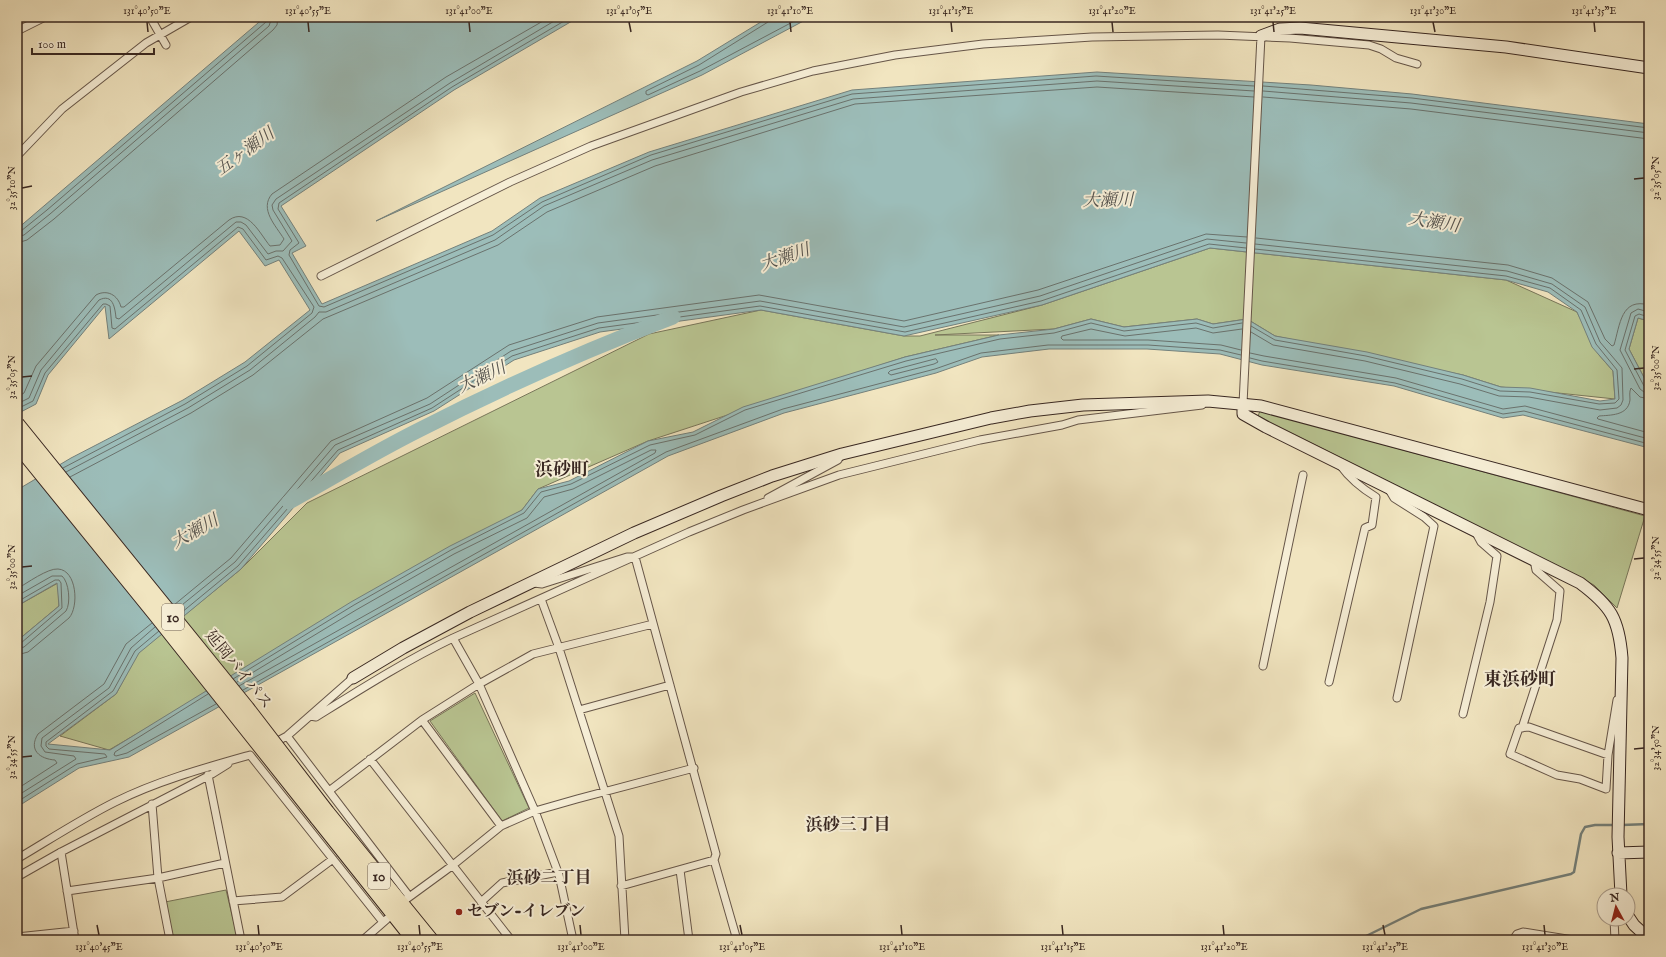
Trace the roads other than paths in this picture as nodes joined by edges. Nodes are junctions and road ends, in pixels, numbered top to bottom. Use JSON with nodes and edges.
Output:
{"nodes":[{"id":1,"x":44,"y":17,"type":"edge"},
{"id":2,"x":150,"y":17,"type":"edge"},
{"id":3,"x":191,"y":17,"type":"edge"},
{"id":4,"x":17,"y":31,"type":"edge"},
{"id":5,"x":159,"y":35,"type":"junction"},
{"id":6,"x":1260,"y":41,"type":"junction"},
{"id":7,"x":166,"y":45,"type":"dead end"},
{"id":8,"x":1417,"y":64,"type":"dead end"},
{"id":9,"x":1649,"y":68,"type":"edge"},
{"id":10,"x":17,"y":156,"type":"edge"},
{"id":11,"x":321,"y":276,"type":"dead end"},
{"id":12,"x":1243,"y":400,"type":"junction"},
{"id":13,"x":1208,"y":401,"type":"junction"},
{"id":14,"x":17,"y":424,"type":"edge"},
{"id":15,"x":17,"y":444,"type":"edge"},
{"id":16,"x":842,"y":454,"type":"junction"},
{"id":17,"x":1340,"y":464,"type":"junction"},
{"id":18,"x":1303,"y":475,"type":"dead end"},
{"id":19,"x":1388,"y":488,"type":"junction"},
{"id":20,"x":764,"y":502,"type":"junction"},
{"id":21,"x":1649,"y":510,"type":"edge"},
{"id":22,"x":1475,"y":531,"type":"junction"},
{"id":23,"x":635,"y":557,"type":"junction"},
{"id":24,"x":1534,"y":560,"type":"junction"},
{"id":25,"x":532,"y":582,"type":"junction"},
{"id":26,"x":541,"y":599,"type":"junction"},
{"id":27,"x":653,"y":624,"type":"junction"},
{"id":28,"x":453,"y":638,"type":"junction"},
{"id":29,"x":560,"y":648,"type":"junction"},
{"id":30,"x":1263,"y":666,"type":"dead end"},
{"id":31,"x":1621,"y":672,"type":"junction"},
{"id":32,"x":353,"y":678,"type":"joint"},
{"id":33,"x":1330,"y":682,"type":"dead end"},
{"id":34,"x":479,"y":684,"type":"junction"},
{"id":35,"x":670,"y":685,"type":"junction"},
{"id":36,"x":1397,"y":698,"type":"dead end"},
{"id":37,"x":579,"y":710,"type":"junction"},
{"id":38,"x":1463,"y":714,"type":"dead end"},
{"id":39,"x":310,"y":716,"type":"junction"},
{"id":40,"x":422,"y":720,"type":"junction"},
{"id":41,"x":1522,"y":728,"type":"junction"},
{"id":42,"x":287,"y":736,"type":"junction"},
{"id":43,"x":250,"y":755,"type":"junction"},
{"id":44,"x":1608,"y":755,"type":"junction"},
{"id":45,"x":370,"y":759,"type":"junction"},
{"id":46,"x":694,"y":768,"type":"junction"},
{"id":47,"x":208,"y":775,"type":"junction"},
{"id":48,"x":329,"y":791,"type":"junction"},
{"id":49,"x":606,"y":791,"type":"junction"},
{"id":50,"x":152,"y":804,"type":"junction"},
{"id":51,"x":535,"y":811,"type":"junction"},
{"id":52,"x":322,"y":815,"type":"junction"},
{"id":53,"x":501,"y":826,"type":"junction"},
{"id":54,"x":61,"y":852,"type":"junction"},
{"id":55,"x":1649,"y":852,"type":"edge"},
{"id":56,"x":1618,"y":853,"type":"junction"},
{"id":57,"x":17,"y":859,"type":"edge"},
{"id":58,"x":333,"y":859,"type":"junction"},
{"id":59,"x":714,"y":860,"type":"junction"},
{"id":60,"x":225,"y":863,"type":"junction"},
{"id":61,"x":453,"y":865,"type":"junction"},
{"id":62,"x":680,"y":870,"type":"junction"},
{"id":63,"x":558,"y":872,"type":"junction"},
{"id":64,"x":17,"y":878,"type":"edge"},
{"id":65,"x":158,"y":878,"type":"junction"},
{"id":66,"x":621,"y":886,"type":"junction"},
{"id":67,"x":1620,"y":887,"type":"edge"},
{"id":68,"x":67,"y":891,"type":"junction"},
{"id":69,"x":233,"y":901,"type":"junction"},
{"id":70,"x":481,"y":902,"type":"junction"},
{"id":71,"x":397,"y":909,"type":"junction"},
{"id":72,"x":1614,"y":927,"type":"edge"},
{"id":73,"x":1636,"y":927,"type":"edge"},
{"id":74,"x":74,"y":931,"type":"junction"},
{"id":75,"x":17,"y":937,"type":"edge"},
{"id":76,"x":1546,"y":938,"type":"edge"},
{"id":77,"x":1649,"y":939,"type":"edge"},
{"id":78,"x":75,"y":940,"type":"edge"},
{"id":79,"x":170,"y":940,"type":"edge"},
{"id":80,"x":241,"y":940,"type":"edge"},
{"id":81,"x":363,"y":940,"type":"edge"},
{"id":82,"x":414,"y":940,"type":"edge"},
{"id":83,"x":431,"y":940,"type":"edge"},
{"id":84,"x":511,"y":940,"type":"edge"},
{"id":85,"x":573,"y":940,"type":"edge"},
{"id":86,"x":625,"y":940,"type":"edge"},
{"id":87,"x":689,"y":940,"type":"edge"},
{"id":88,"x":737,"y":940,"type":"edge"},
{"id":89,"x":1513,"y":940,"type":"edge"},
{"id":90,"x":1573,"y":940,"type":"edge"},
{"id":91,"x":1615,"y":940,"type":"edge"}],
"edges":[{"from":1,"to":4,"type":"street"},
{"from":2,"to":5,"type":"street"},
{"from":3,"to":5,"type":"street"},
{"from":5,"to":7,"type":"street"},
{"from":5,"to":10,"type":"street"},
{"from":6,"to":8,"type":"street"},
{"from":6,"to":9,"type":"street"},
{"from":6,"to":11,"type":"street"},
{"from":6,"to":12,"type":"street"},
{"from":12,"to":13,"type":"street"},
{"from":12,"to":17,"type":"street"},
{"from":12,"to":21,"type":"street"},
{"from":13,"to":16,"type":"street"},
{"from":13,"to":20,"type":"street"},
{"from":14,"to":52,"type":"highway","name":"延岡バイパス","number":"10","bridge":true},
{"from":15,"to":52,"type":"highway","name":"延岡バイパス","number":"10","bridge":true},
{"from":16,"to":20,"type":"street"},
{"from":16,"to":25,"type":"street"},
{"from":17,"to":19,"type":"street"},
{"from":17,"to":33,"type":"street"},
{"from":18,"to":30,"type":"street"},
{"from":19,"to":22,"type":"street"},
{"from":19,"to":36,"type":"street"},
{"from":20,"to":23,"type":"street"},
{"from":22,"to":24,"type":"street"},
{"from":22,"to":38,"type":"street"},
{"from":23,"to":25,"type":"street"},
{"from":23,"to":26,"type":"street"},
{"from":23,"to":27,"type":"street"},
{"from":24,"to":31,"type":"street"},
{"from":24,"to":41,"type":"street"},
{"from":25,"to":32,"type":"street"},
{"from":26,"to":28,"type":"street"},
{"from":26,"to":29,"type":"street"},
{"from":27,"to":29,"type":"street"},
{"from":27,"to":35,"type":"street"},
{"from":28,"to":34,"type":"street"},
{"from":28,"to":39,"type":"street"},
{"from":29,"to":34,"type":"street"},
{"from":29,"to":37,"type":"street"},
{"from":31,"to":44,"type":"street"},
{"from":31,"to":56,"type":"street"},
{"from":32,"to":39,"type":"street"},
{"from":34,"to":40,"type":"street"},
{"from":34,"to":51,"type":"street"},
{"from":35,"to":37,"type":"street"},
{"from":35,"to":46,"type":"street"},
{"from":37,"to":49,"type":"street"},
{"from":39,"to":42,"type":"street"},
{"from":40,"to":45,"type":"street"},
{"from":40,"to":53,"type":"street"},
{"from":41,"to":44,"type":"street"},
{"from":41,"to":44,"type":"street"},
{"from":42,"to":43,"type":"street"},
{"from":42,"to":48,"type":"street"},
{"from":43,"to":47,"type":"street"},
{"from":43,"to":57,"type":"street"},
{"from":43,"to":58,"type":"street"},
{"from":45,"to":48,"type":"street"},
{"from":45,"to":61,"type":"street"},
{"from":46,"to":49,"type":"street"},
{"from":46,"to":59,"type":"street"},
{"from":47,"to":50,"type":"street"},
{"from":47,"to":60,"type":"street"},
{"from":48,"to":71,"type":"street"},
{"from":49,"to":51,"type":"street"},
{"from":49,"to":66,"type":"street"},
{"from":50,"to":54,"type":"street"},
{"from":50,"to":65,"type":"street"},
{"from":51,"to":53,"type":"street"},
{"from":51,"to":63,"type":"street"},
{"from":52,"to":71,"type":"highway","name":"延岡バイパス","number":"10"},
{"from":53,"to":61,"type":"street"},
{"from":54,"to":64,"type":"street"},
{"from":54,"to":68,"type":"street"},
{"from":55,"to":56,"type":"street"},
{"from":56,"to":67,"type":"street"},
{"from":58,"to":69,"type":"street"},
{"from":58,"to":71,"type":"street"},
{"from":59,"to":62,"type":"street"},
{"from":59,"to":88,"type":"street"},
{"from":60,"to":65,"type":"street"},
{"from":60,"to":69,"type":"street"},
{"from":61,"to":70,"type":"street"},
{"from":61,"to":71,"type":"street"},
{"from":62,"to":66,"type":"street"},
{"from":62,"to":87,"type":"street"},
{"from":63,"to":70,"type":"street"},
{"from":63,"to":85,"type":"street"},
{"from":65,"to":68,"type":"street"},
{"from":65,"to":79,"type":"street"},
{"from":66,"to":86,"type":"street"},
{"from":68,"to":74,"type":"street"},
{"from":69,"to":80,"type":"street"},
{"from":70,"to":84,"type":"street"},
{"from":71,"to":81,"type":"street"},
{"from":71,"to":82,"type":"highway","name":"延岡バイパス","number":"10"},
{"from":71,"to":83,"type":"highway","name":"延岡バイパス","number":"10"},
{"from":72,"to":91,"type":"street"},
{"from":73,"to":77,"type":"street"},
{"from":74,"to":75,"type":"street"},
{"from":74,"to":78,"type":"street"},
{"from":76,"to":89,"type":"street"},
{"from":76,"to":90,"type":"street"}]}
